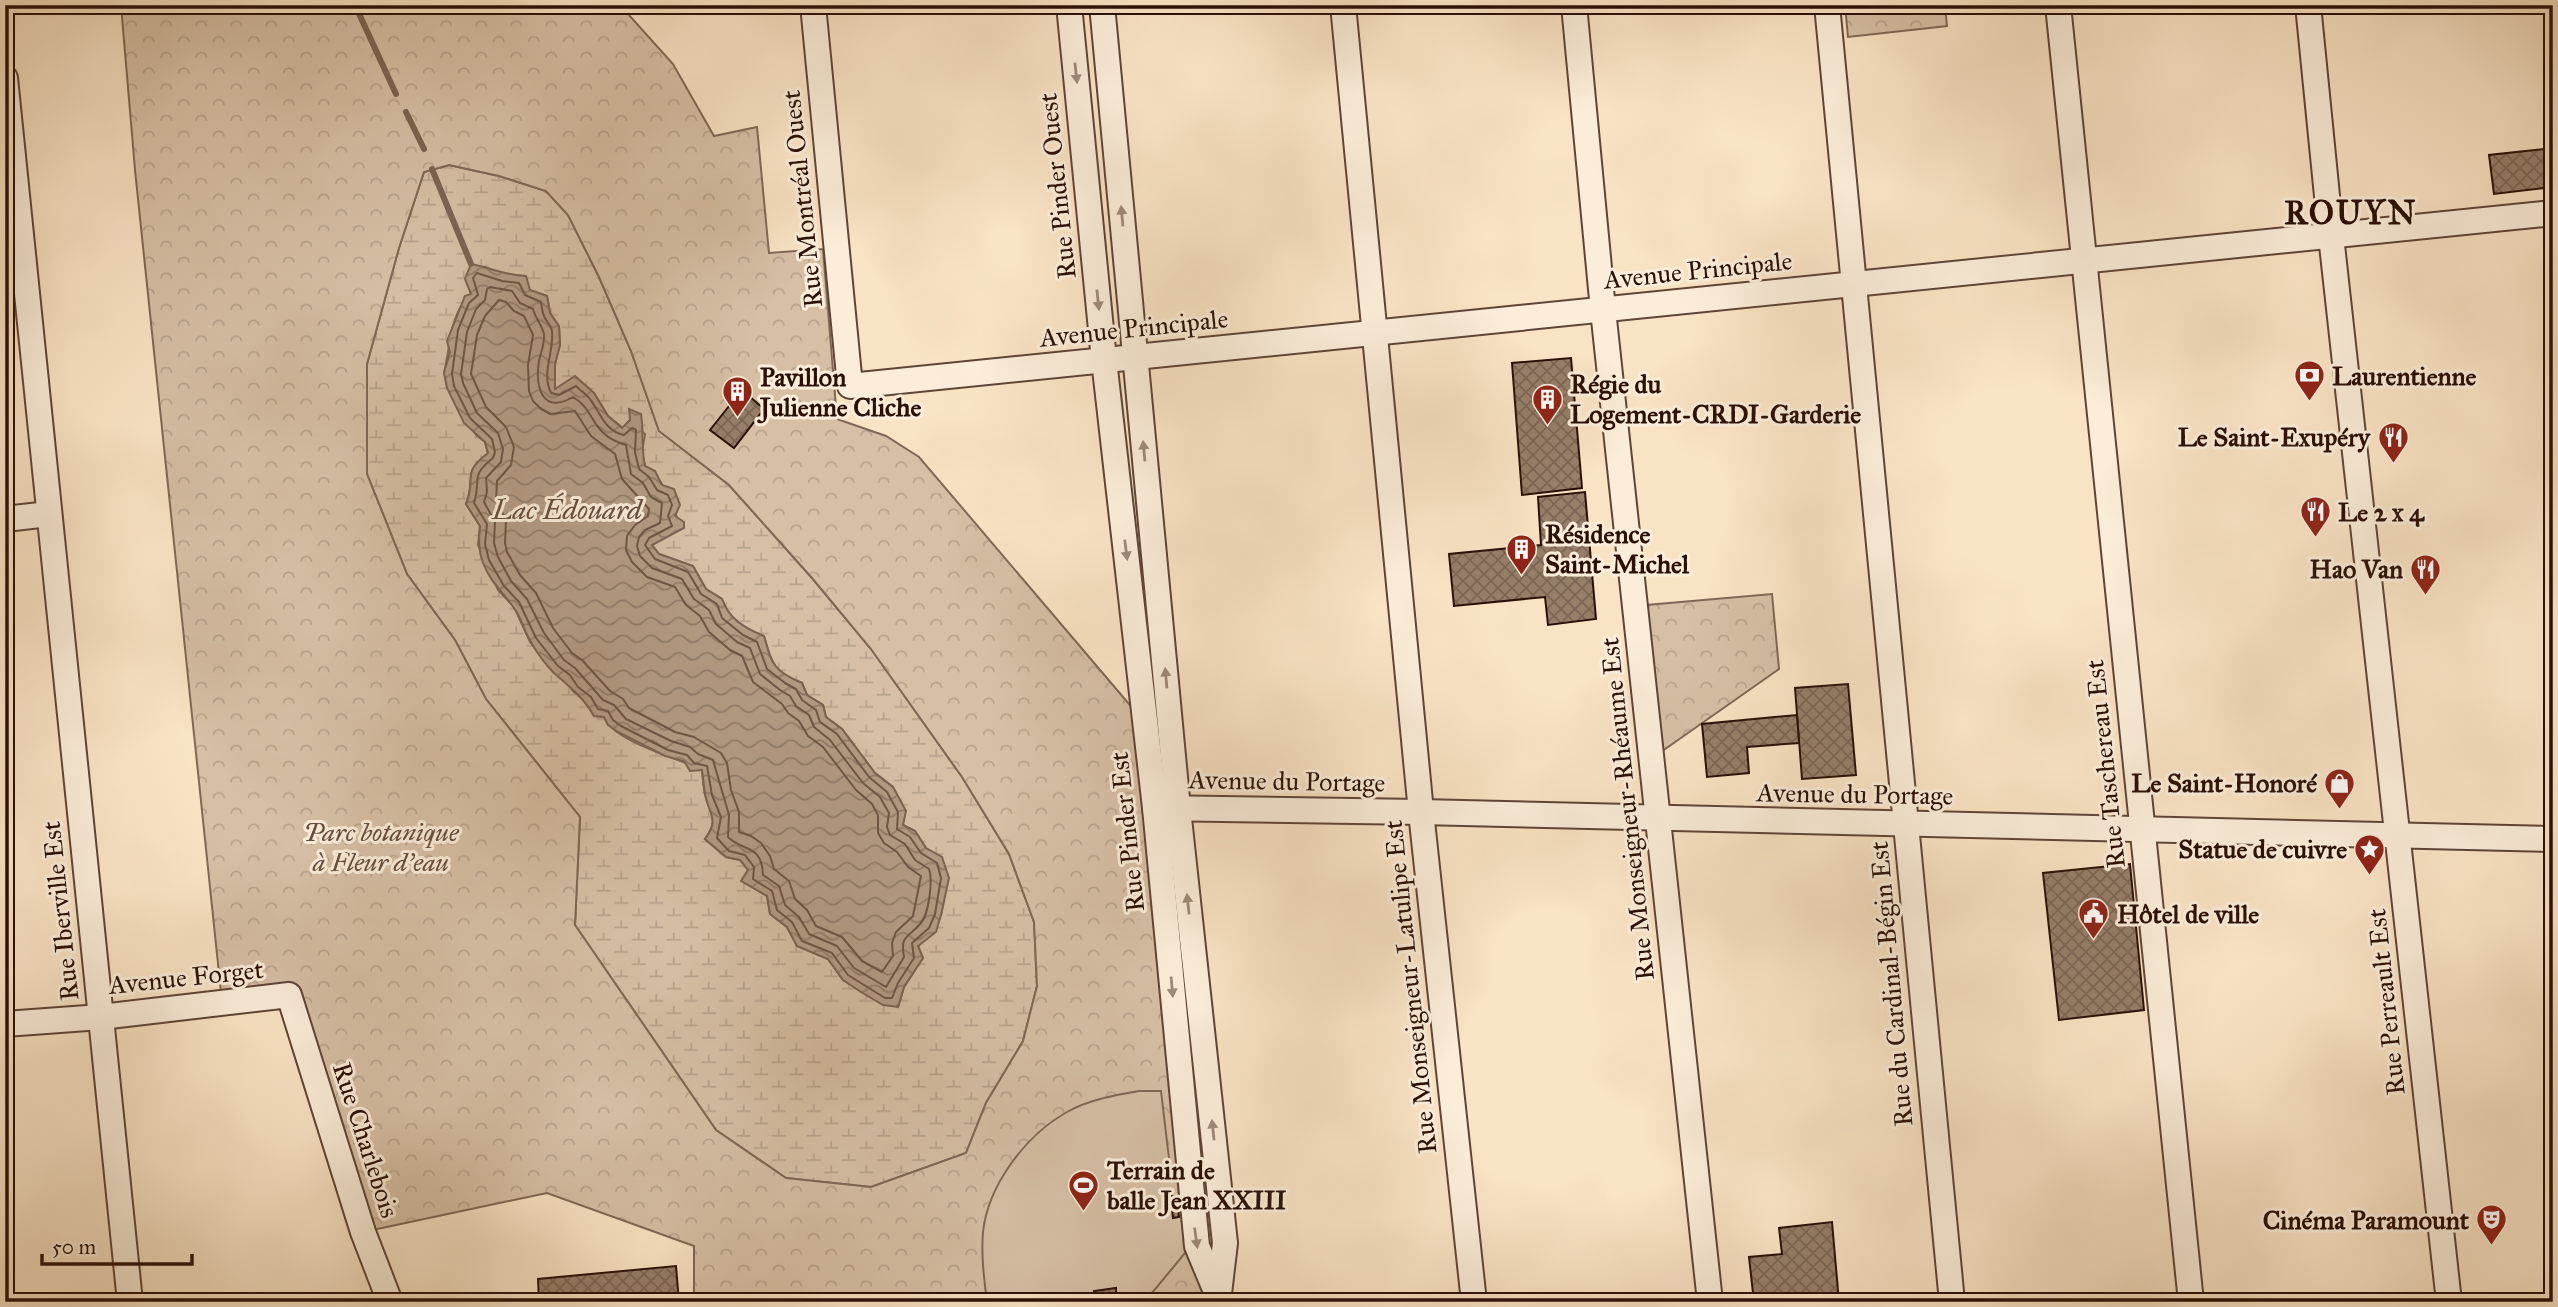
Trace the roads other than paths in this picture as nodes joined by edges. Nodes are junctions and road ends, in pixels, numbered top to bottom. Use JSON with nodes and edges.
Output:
{"nodes":[{"id":1,"x":813,"y":5,"type":"edge"},
{"id":2,"x":1069,"y":5,"type":"edge"},
{"id":3,"x":1102,"y":5,"type":"edge"},
{"id":4,"x":1343,"y":5,"type":"edge"},
{"id":5,"x":1574,"y":5,"type":"edge"},
{"id":6,"x":1828,"y":5,"type":"edge"},
{"id":7,"x":2057,"y":5,"type":"edge"},
{"id":8,"x":2308,"y":5,"type":"edge"},
{"id":9,"x":5,"y":78,"type":"edge"},
{"id":10,"x":2553,"y":213,"type":"edge"},
{"id":11,"x":2331,"y":236,"type":"junction"},
{"id":12,"x":2082,"y":261,"type":"junction"},
{"id":13,"x":1854,"y":284,"type":"junction"},
{"id":14,"x":1603,"y":310,"type":"junction"},
{"id":15,"x":1374,"y":332,"type":"junction"},
{"id":16,"x":1135,"y":357,"type":"junction"},
{"id":17,"x":1104,"y":360,"type":"junction"},
{"id":18,"x":850,"y":386,"type":"joint"},
{"id":19,"x":49,"y":514,"type":"junction"},
{"id":20,"x":5,"y":519,"type":"edge"},
{"id":21,"x":1167,"y":809,"type":"junction"},
{"id":22,"x":1421,"y":812,"type":"junction"},
{"id":23,"x":1658,"y":819,"type":"junction"},
{"id":24,"x":1906,"y":824,"type":"junction"},
{"id":25,"x":2141,"y":830,"type":"junction"},
{"id":26,"x":2397,"y":835,"type":"junction"},
{"id":27,"x":2553,"y":839,"type":"edge"},
{"id":28,"x":289,"y":995,"type":"joint"},
{"id":29,"x":101,"y":1017,"type":"junction"},
{"id":30,"x":5,"y":1024,"type":"edge"},
{"id":31,"x":1217,"y":1298,"type":"edge"},
{"id":32,"x":130,"y":1302,"type":"edge"},
{"id":33,"x":390,"y":1302,"type":"edge"},
{"id":34,"x":1474,"y":1302,"type":"edge"},
{"id":35,"x":1710,"y":1302,"type":"edge"},
{"id":36,"x":1952,"y":1302,"type":"edge"},
{"id":37,"x":2191,"y":1302,"type":"edge"},
{"id":38,"x":2449,"y":1302,"type":"edge"}],
"edges":[{"from":1,"to":18,"type":"street","name":"Rue Montréal Ouest"},
{"from":2,"to":17,"type":"street","name":"Rue Pinder Ouest","one_way":true},
{"from":16,"to":3,"type":"street","one_way":true},
{"from":4,"to":15,"type":"street","name":"Rue Monseigneur-Latulipe Est"},
{"from":5,"to":14,"type":"street","name":"Rue Monseigneur-Rhéaume Est"},
{"from":6,"to":13,"type":"street","name":"Rue du Cardinal-Bégin Est"},
{"from":7,"to":12,"type":"street","name":"Rue Taschereau Est"},
{"from":8,"to":11,"type":"street","name":"Rue Perreault Est"},
{"from":9,"to":19,"type":"street","name":"Rue Iberville Est"},
{"from":10,"to":11,"type":"street","name":"Avenue Principale"},
{"from":11,"to":12,"type":"street","name":"Avenue Principale"},
{"from":11,"to":26,"type":"street","name":"Rue Perreault Est"},
{"from":12,"to":13,"type":"street","name":"Avenue Principale"},
{"from":12,"to":25,"type":"street","name":"Rue Taschereau Est"},
{"from":13,"to":14,"type":"street","name":"Avenue Principale"},
{"from":13,"to":24,"type":"street","name":"Rue du Cardinal-Bégin Est"},
{"from":14,"to":15,"type":"street","name":"Avenue Principale"},
{"from":14,"to":23,"type":"street","name":"Rue Monseigneur-Rhéaume Est"},
{"from":15,"to":16,"type":"street","name":"Avenue Principale"},
{"from":15,"to":22,"type":"street","name":"Rue Monseigneur-Latulipe Est"},
{"from":16,"to":17,"type":"street","name":"Avenue Principale"},
{"from":21,"to":16,"type":"street","name":"Rue Pinder Est","one_way":true},
{"from":17,"to":18,"type":"street","name":"Avenue Principale"},
{"from":17,"to":21,"type":"street","name":"Rue Pinder Est","one_way":true},
{"from":19,"to":20,"type":"street"},
{"from":19,"to":29,"type":"street","name":"Rue Iberville Est"},
{"from":21,"to":22,"type":"street","name":"Avenue du Portage"},
{"from":21,"to":31,"type":"street","name":"Rue Pinder Est"},
{"from":22,"to":23,"type":"street","name":"Avenue du Portage"},
{"from":22,"to":34,"type":"street","name":"Rue Monseigneur-Latulipe Est"},
{"from":23,"to":24,"type":"street","name":"Avenue du Portage"},
{"from":23,"to":35,"type":"street","name":"Rue Monseigneur-Rhéaume Est"},
{"from":24,"to":25,"type":"street","name":"Avenue du Portage"},
{"from":24,"to":36,"type":"street","name":"Rue du Cardinal-Bégin Est"},
{"from":25,"to":26,"type":"street","name":"Avenue du Portage"},
{"from":25,"to":37,"type":"street","name":"Rue Taschereau Est"},
{"from":26,"to":27,"type":"street","name":"Avenue du Portage"},
{"from":26,"to":38,"type":"street","name":"Rue Perreault Est"},
{"from":28,"to":29,"type":"street","name":"Avenue Forget"},
{"from":28,"to":33,"type":"street","name":"Rue Charlebois"},
{"from":29,"to":30,"type":"street","name":"Avenue Forget"},
{"from":29,"to":32,"type":"street","name":"Rue Iberville Est"}]}
